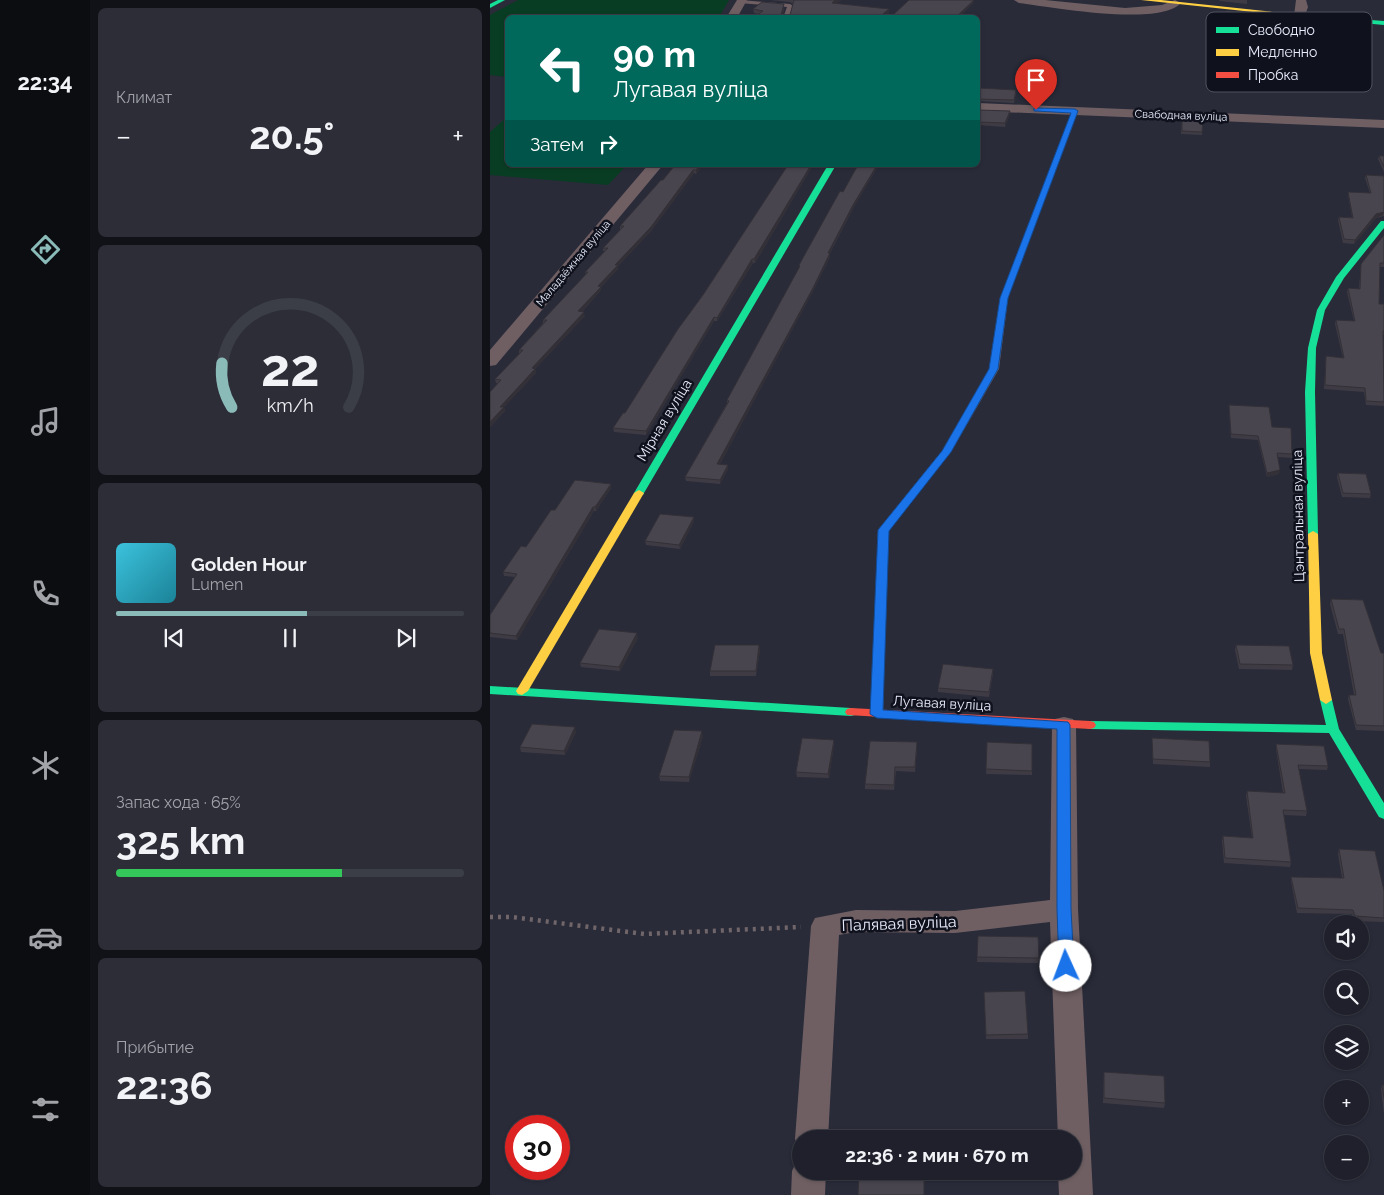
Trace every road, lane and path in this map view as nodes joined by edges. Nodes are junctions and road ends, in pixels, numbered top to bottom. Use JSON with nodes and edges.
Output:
{"nodes":[{"id":1,"x":502,"y":0,"type":"edge"},
{"id":2,"x":1019,"y":0,"type":"edge"},
{"id":3,"x":1144,"y":0,"type":"edge"},
{"id":4,"x":741,"y":1,"type":"edge"},
{"id":5,"x":1183,"y":3,"type":"edge"},
{"id":6,"x":490,"y":6,"type":"edge"},
{"id":7,"x":1264,"y":12,"type":"edge"},
{"id":8,"x":733,"y":15,"type":"edge"},
{"id":9,"x":787,"y":15,"type":"edge"},
{"id":10,"x":980,"y":107,"type":"edge"},
{"id":11,"x":1075,"y":111,"type":"junction"},
{"id":12,"x":1384,"y":124,"type":"edge"},
{"id":13,"x":654,"y":167,"type":"edge"},
{"id":14,"x":831,"y":167,"type":"edge"},
{"id":15,"x":1384,"y":223,"type":"edge"},
{"id":16,"x":490,"y":361,"type":"edge"},
{"id":17,"x":490,"y":690,"type":"edge"},
{"id":18,"x":522,"y":691,"type":"junction"},
{"id":19,"x":877,"y":714,"type":"junction"},
{"id":20,"x":1064,"y":725,"type":"junction"},
{"id":21,"x":1333,"y":729,"type":"junction"},
{"id":22,"x":1384,"y":814,"type":"edge"},
{"id":23,"x":1064,"y":909,"type":"junction"},
{"id":24,"x":490,"y":917,"type":"edge"},
{"id":25,"x":825,"y":926,"type":"junction"},
{"id":26,"x":813,"y":1130,"type":"edge"},
{"id":27,"x":1074,"y":1130,"type":"edge"},
{"id":28,"x":809,"y":1180,"type":"edge"},
{"id":29,"x":1075,"y":1180,"type":"edge"},
{"id":30,"x":808,"y":1195,"type":"edge"},
{"id":31,"x":1076,"y":1195,"type":"edge"}],
"edges":[{"from":1,"to":6,"type":"main road"},
{"from":2,"to":5,"type":"street"},
{"from":3,"to":5,"type":"main road"},
{"from":4,"to":8,"type":"street"},
{"from":4,"to":9,"type":"lane"},
{"from":5,"to":7,"type":"main road"},
{"from":10,"to":11,"type":"street","name":"Свабодная вуліца"},
{"from":11,"to":12,"type":"street","name":"Свабодная вуліца"},
{"from":11,"to":19,"type":"lane"},
{"from":13,"to":16,"type":"street","name":"Маладзёжная вуліца"},
{"from":14,"to":18,"type":"main road","name":"Мірная вуліца"},
{"from":15,"to":21,"type":"main road","name":"Цэнтральная вуліца"},
{"from":17,"to":18,"type":"main road","name":"Лугавая вуліца"},
{"from":18,"to":19,"type":"main road","name":"Лугавая вуліца"},
{"from":19,"to":20,"type":"main road","name":"Лугавая вуліца"},
{"from":20,"to":21,"type":"main road","name":"Лугавая вуліца"},
{"from":20,"to":23,"type":"street"},
{"from":21,"to":22,"type":"main road","name":"Цэнтральная вуліца"},
{"from":23,"to":25,"type":"street","name":"Палявая вуліца"},
{"from":23,"to":27,"type":"street"},
{"from":24,"to":25,"type":"path"},
{"from":25,"to":26,"type":"street","name":"Палявая вуліца"},
{"from":28,"to":30,"type":"street"},
{"from":29,"to":31,"type":"street"}]}
